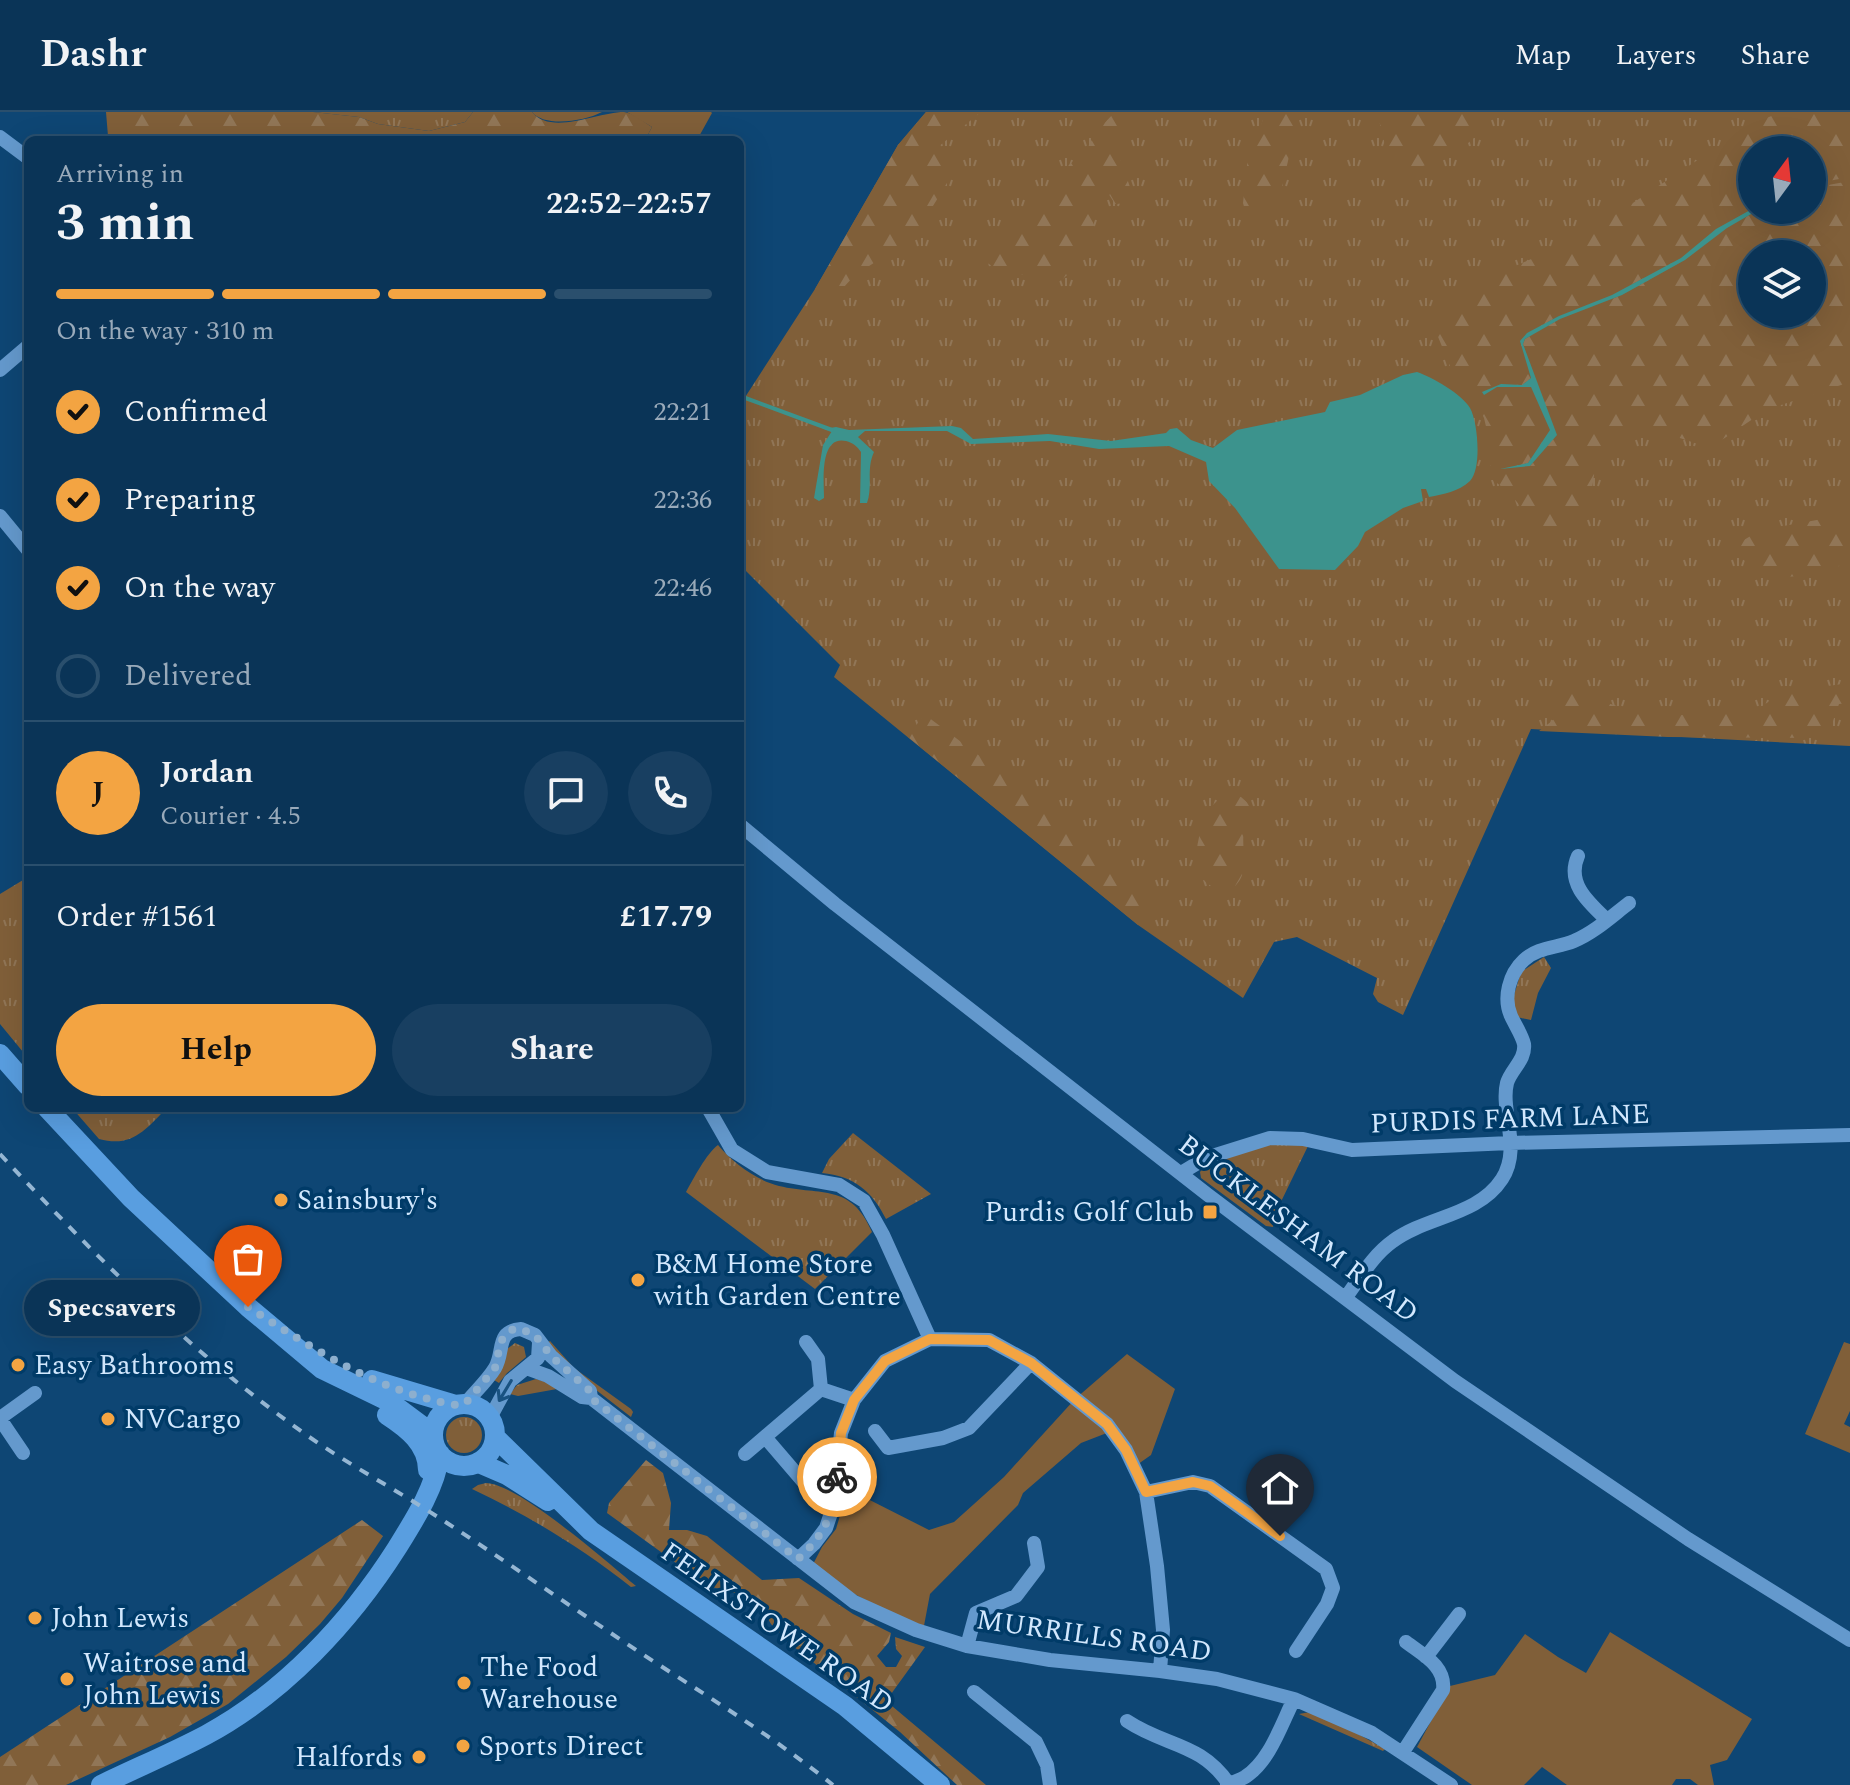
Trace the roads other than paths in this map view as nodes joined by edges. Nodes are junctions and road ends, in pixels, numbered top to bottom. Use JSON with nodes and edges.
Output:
{"nodes":[{"id":1,"x":0,"y":137,"type":"edge"},
{"id":2,"x":24,"y":155,"type":"edge"},
{"id":3,"x":24,"y":349,"type":"edge"},
{"id":4,"x":0,"y":370,"type":"edge"},
{"id":5,"x":0,"y":516,"type":"edge"},
{"id":6,"x":24,"y":545,"type":"edge"},
{"id":7,"x":744,"y":828,"type":"edge"},
{"id":8,"x":1578,"y":856,"type":"dead end"},
{"id":9,"x":1629,"y":903,"type":"dead end"},
{"id":10,"x":1607,"y":920,"type":"junction"},
{"id":11,"x":0,"y":1054,"type":"edge"},
{"id":12,"x":24,"y":1081,"type":"edge"},
{"id":13,"x":51,"y":1112,"type":"edge"},
{"id":14,"x":710,"y":1112,"type":"edge"},
{"id":15,"x":1850,"y":1135,"type":"edge"},
{"id":16,"x":1510,"y":1143,"type":"junction"},
{"id":17,"x":1181,"y":1173,"type":"junction"},
{"id":18,"x":1346,"y":1297,"type":"junction"},
{"id":19,"x":248,"y":1307,"type":"junction"},
{"id":20,"x":930,"y":1339,"type":"junction"},
{"id":21,"x":806,"y":1342,"type":"dead end"},
{"id":22,"x":539,"y":1343,"type":"junction"},
{"id":23,"x":1031,"y":1363,"type":"junction"},
{"id":24,"x":526,"y":1368,"type":"junction"},
{"id":25,"x":322,"y":1369,"type":"junction"},
{"id":26,"x":821,"y":1389,"type":"junction"},
{"id":27,"x":35,"y":1393,"type":"dead end"},
{"id":28,"x":591,"y":1398,"type":"junction"},
{"id":29,"x":854,"y":1400,"type":"junction"},
{"id":30,"x":461,"y":1405,"type":"junction"},
{"id":31,"x":0,"y":1419,"type":"edge"},
{"id":32,"x":493,"y":1428,"type":"junction"},
{"id":33,"x":875,"y":1431,"type":"dead end"},
{"id":34,"x":433,"y":1434,"type":"junction"},
{"id":35,"x":765,"y":1437,"type":"junction"},
{"id":36,"x":23,"y":1453,"type":"dead end"},
{"id":37,"x":440,"y":1454,"type":"junction"},
{"id":38,"x":745,"y":1454,"type":"dead end"},
{"id":39,"x":476,"y":1464,"type":"junction"},
{"id":40,"x":807,"y":1486,"type":"dead end"},
{"id":41,"x":1146,"y":1492,"type":"junction"},
{"id":42,"x":425,"y":1497,"type":"junction"},
{"id":43,"x":413,"y":1521,"type":"junction"},
{"id":44,"x":579,"y":1521,"type":"junction"},
{"id":45,"x":1034,"y":1543,"type":"dead end"},
{"id":46,"x":798,"y":1559,"type":"junction"},
{"id":47,"x":1459,"y":1614,"type":"dead end"},
{"id":48,"x":1850,"y":1640,"type":"edge"},
{"id":49,"x":1406,"y":1642,"type":"dead end"},
{"id":50,"x":967,"y":1646,"type":"junction"},
{"id":51,"x":1296,"y":1651,"type":"dead end"},
{"id":52,"x":1426,"y":1657,"type":"junction"},
{"id":53,"x":1160,"y":1671,"type":"junction"},
{"id":54,"x":974,"y":1692,"type":"dead end"},
{"id":55,"x":1294,"y":1699,"type":"junction"},
{"id":56,"x":1127,"y":1721,"type":"dead end"},
{"id":57,"x":1403,"y":1752,"type":"junction"},
{"id":58,"x":1228,"y":1784,"type":"edge"},
{"id":59,"x":101,"y":1785,"type":"edge"},
{"id":60,"x":940,"y":1785,"type":"edge"},
{"id":61,"x":1050,"y":1785,"type":"edge"},
{"id":62,"x":1451,"y":1785,"type":"edge"}],
"edges":[{"from":1,"to":2,"type":"street"},
{"from":3,"to":4,"type":"street"},
{"from":5,"to":6,"type":"street"},
{"from":7,"to":17,"type":"street","name":"BUCKLESHAM ROAD"},
{"from":8,"to":10,"type":"street"},
{"from":9,"to":10,"type":"street"},
{"from":10,"to":16,"type":"street"},
{"from":11,"to":12,"type":"main road"},
{"from":13,"to":19,"type":"main road"},
{"from":14,"to":20,"type":"street"},
{"from":15,"to":16,"type":"street","name":"PURDIS FARM LANE"},
{"from":16,"to":17,"type":"street","name":"PURDIS FARM LANE"},
{"from":16,"to":18,"type":"street"},
{"from":17,"to":18,"type":"street","name":"BUCKLESHAM ROAD"},
{"from":18,"to":48,"type":"street","name":"BUCKLESHAM ROAD"},
{"from":19,"to":25,"type":"main road"},
{"from":19,"to":30,"type":"main road"},
{"from":20,"to":23,"type":"street"},
{"from":20,"to":29,"type":"street"},
{"from":21,"to":26,"type":"street"},
{"from":22,"to":24,"type":"street"},
{"from":22,"to":28,"type":"street","name":"MURRILLS ROAD"},
{"from":22,"to":30,"type":"street"},
{"from":23,"to":33,"type":"street"},
{"from":23,"to":41,"type":"street"},
{"from":24,"to":28,"type":"street","name":"MURRILLS ROAD"},
{"from":24,"to":32,"type":"street","one_way":true},
{"from":25,"to":34,"type":"main road"},
{"from":25,"to":42,"type":"main road"},
{"from":26,"to":29,"type":"street"},
{"from":26,"to":35,"type":"street"},
{"from":27,"to":31,"type":"street"},
{"from":28,"to":46,"type":"street","name":"MURRILLS ROAD"},
{"from":29,"to":46,"type":"street"},
{"from":30,"to":32,"type":"main road"},
{"from":30,"to":34,"type":"main road"},
{"from":31,"to":36,"type":"street"},
{"from":32,"to":39,"type":"main road"},
{"from":32,"to":44,"type":"main road","name":"FELIXSTOWE ROAD"},
{"from":34,"to":37,"type":"main road"},
{"from":35,"to":38,"type":"street"},
{"from":35,"to":40,"type":"street"},
{"from":37,"to":39,"type":"main road"},
{"from":37,"to":42,"type":"main road"},
{"from":39,"to":43,"type":"main road"},
{"from":39,"to":44,"type":"main road","name":"FELIXSTOWE ROAD"},
{"from":41,"to":51,"type":"street"},
{"from":41,"to":53,"type":"street"},
{"from":42,"to":43,"type":"main road"},
{"from":43,"to":59,"type":"main road"},
{"from":44,"to":60,"type":"main road","name":"FELIXSTOWE ROAD"},
{"from":45,"to":50,"type":"street"},
{"from":46,"to":50,"type":"street","name":"MURRILLS ROAD"},
{"from":47,"to":52,"type":"street"},
{"from":49,"to":52,"type":"street"},
{"from":50,"to":53,"type":"street","name":"MURRILLS ROAD"},
{"from":52,"to":57,"type":"street"},
{"from":53,"to":55,"type":"street","name":"MURRILLS ROAD"},
{"from":54,"to":61,"type":"street"},
{"from":55,"to":57,"type":"street","name":"MURRILLS ROAD"},
{"from":55,"to":58,"type":"street"},
{"from":56,"to":58,"type":"street"},
{"from":57,"to":62,"type":"street","name":"MURRILLS ROAD"}]}
